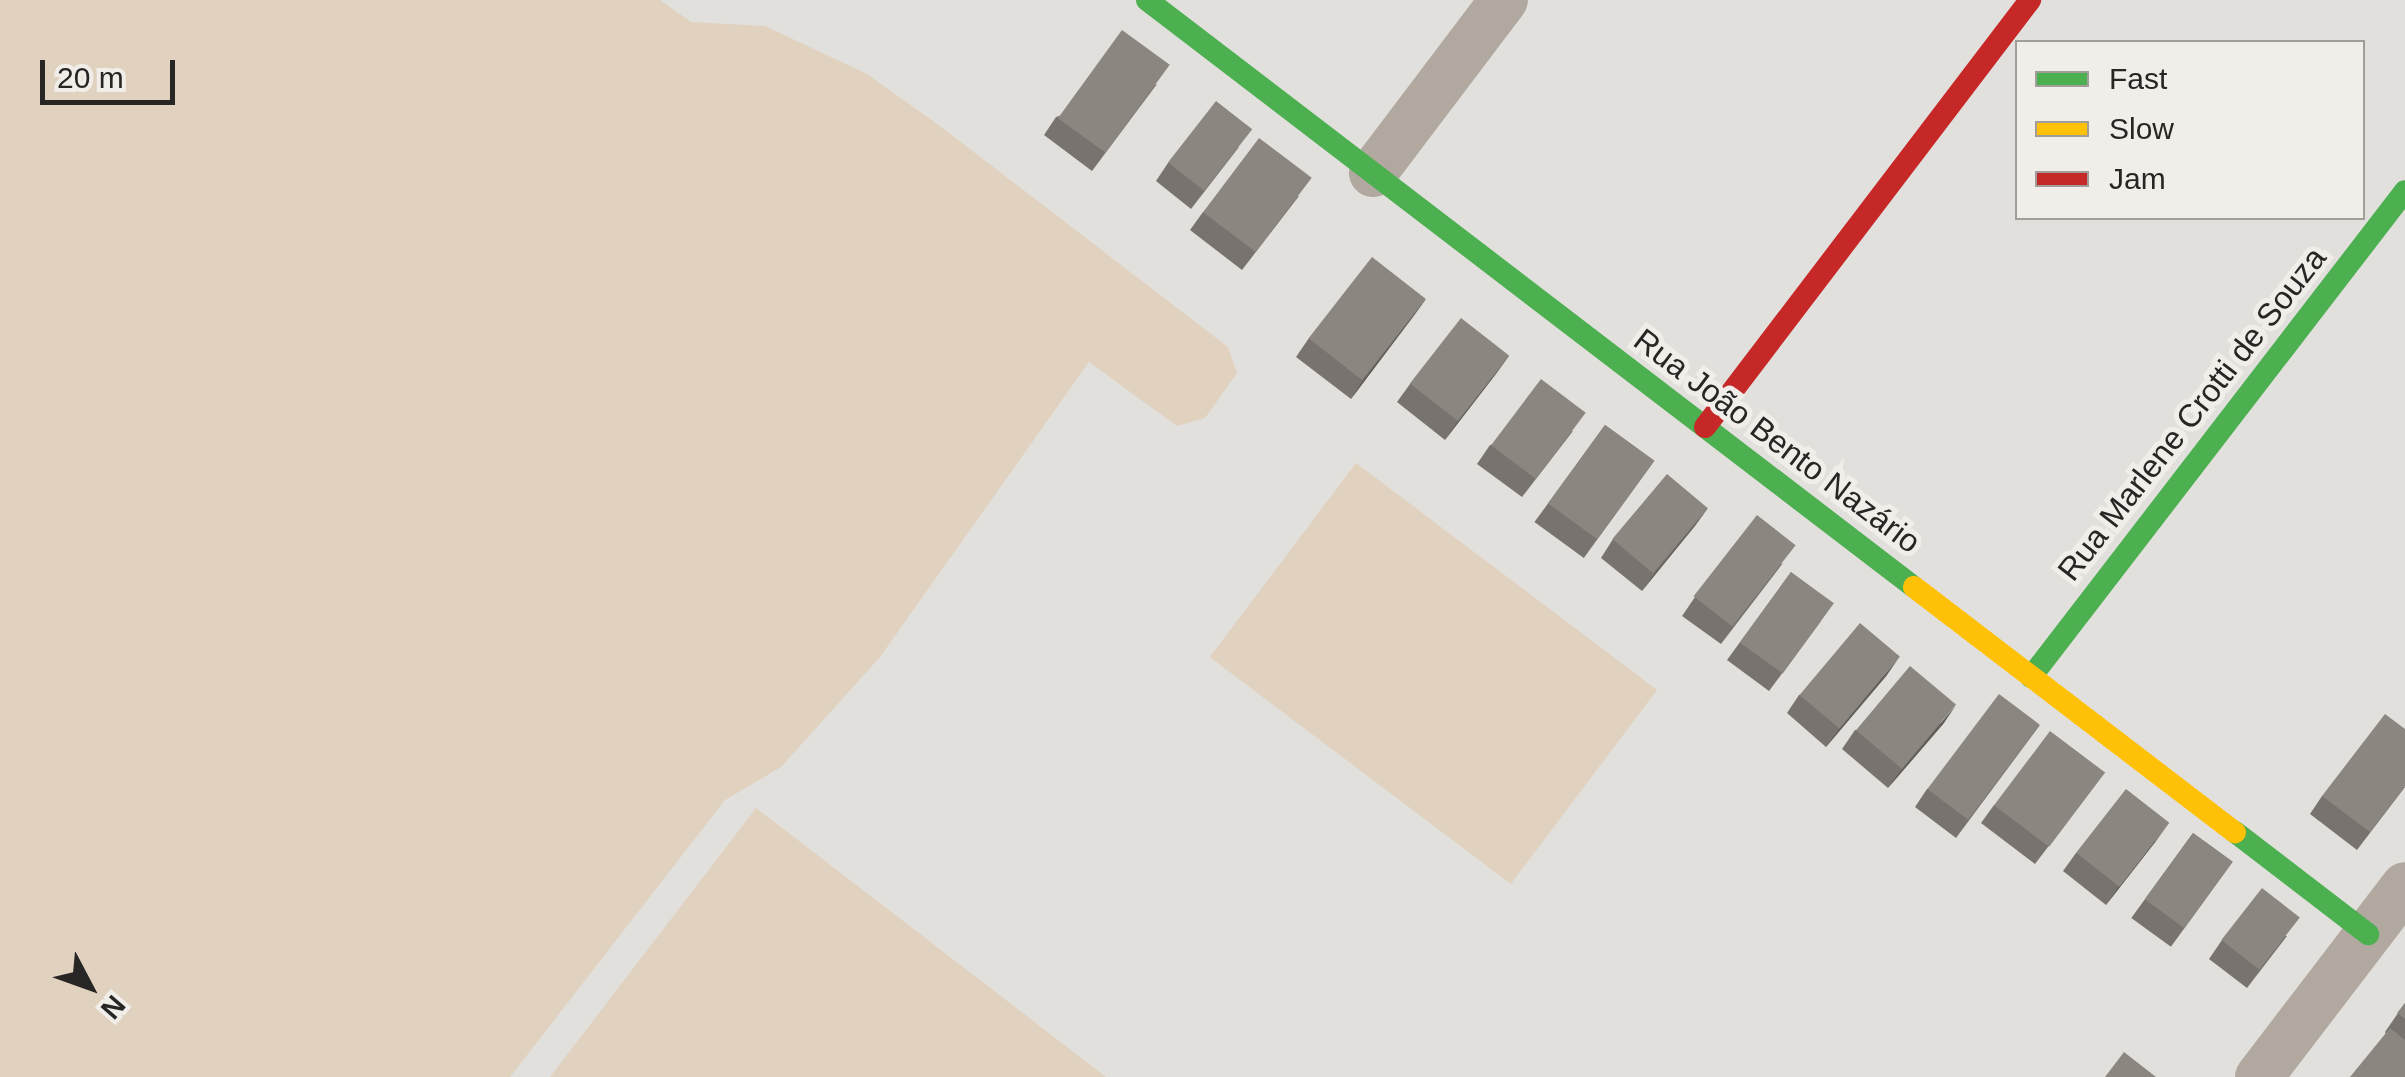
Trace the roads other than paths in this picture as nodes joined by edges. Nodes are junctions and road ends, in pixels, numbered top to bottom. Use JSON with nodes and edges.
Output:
{"nodes":[{"id":1,"x":1148,"y":0,"type":"edge"},
{"id":2,"x":1504,"y":0,"type":"edge"},
{"id":3,"x":2030,"y":0,"type":"edge"},
{"id":4,"x":1373,"y":173,"type":"junction"},
{"id":5,"x":2405,"y":192,"type":"edge"},
{"id":6,"x":1705,"y":427,"type":"junction"},
{"id":7,"x":2031,"y":676,"type":"junction"},
{"id":8,"x":2405,"y":886,"type":"edge"},
{"id":9,"x":2368,"y":934,"type":"junction"},
{"id":10,"x":2259,"y":1077,"type":"edge"}],
"edges":[{"from":1,"to":4,"type":"street","name":"Rua João Bento Nazário"},
{"from":2,"to":4,"type":"street"},
{"from":3,"to":6,"type":"street"},
{"from":4,"to":6,"type":"street","name":"Rua João Bento Nazário"},
{"from":5,"to":7,"type":"street","name":"Rua Marlene Crotti de Souza"},
{"from":6,"to":7,"type":"street","name":"Rua João Bento Nazário"},
{"from":7,"to":9,"type":"street","name":"Rua João Bento Nazário"},
{"from":8,"to":9,"type":"street"},
{"from":9,"to":10,"type":"street"}]}
